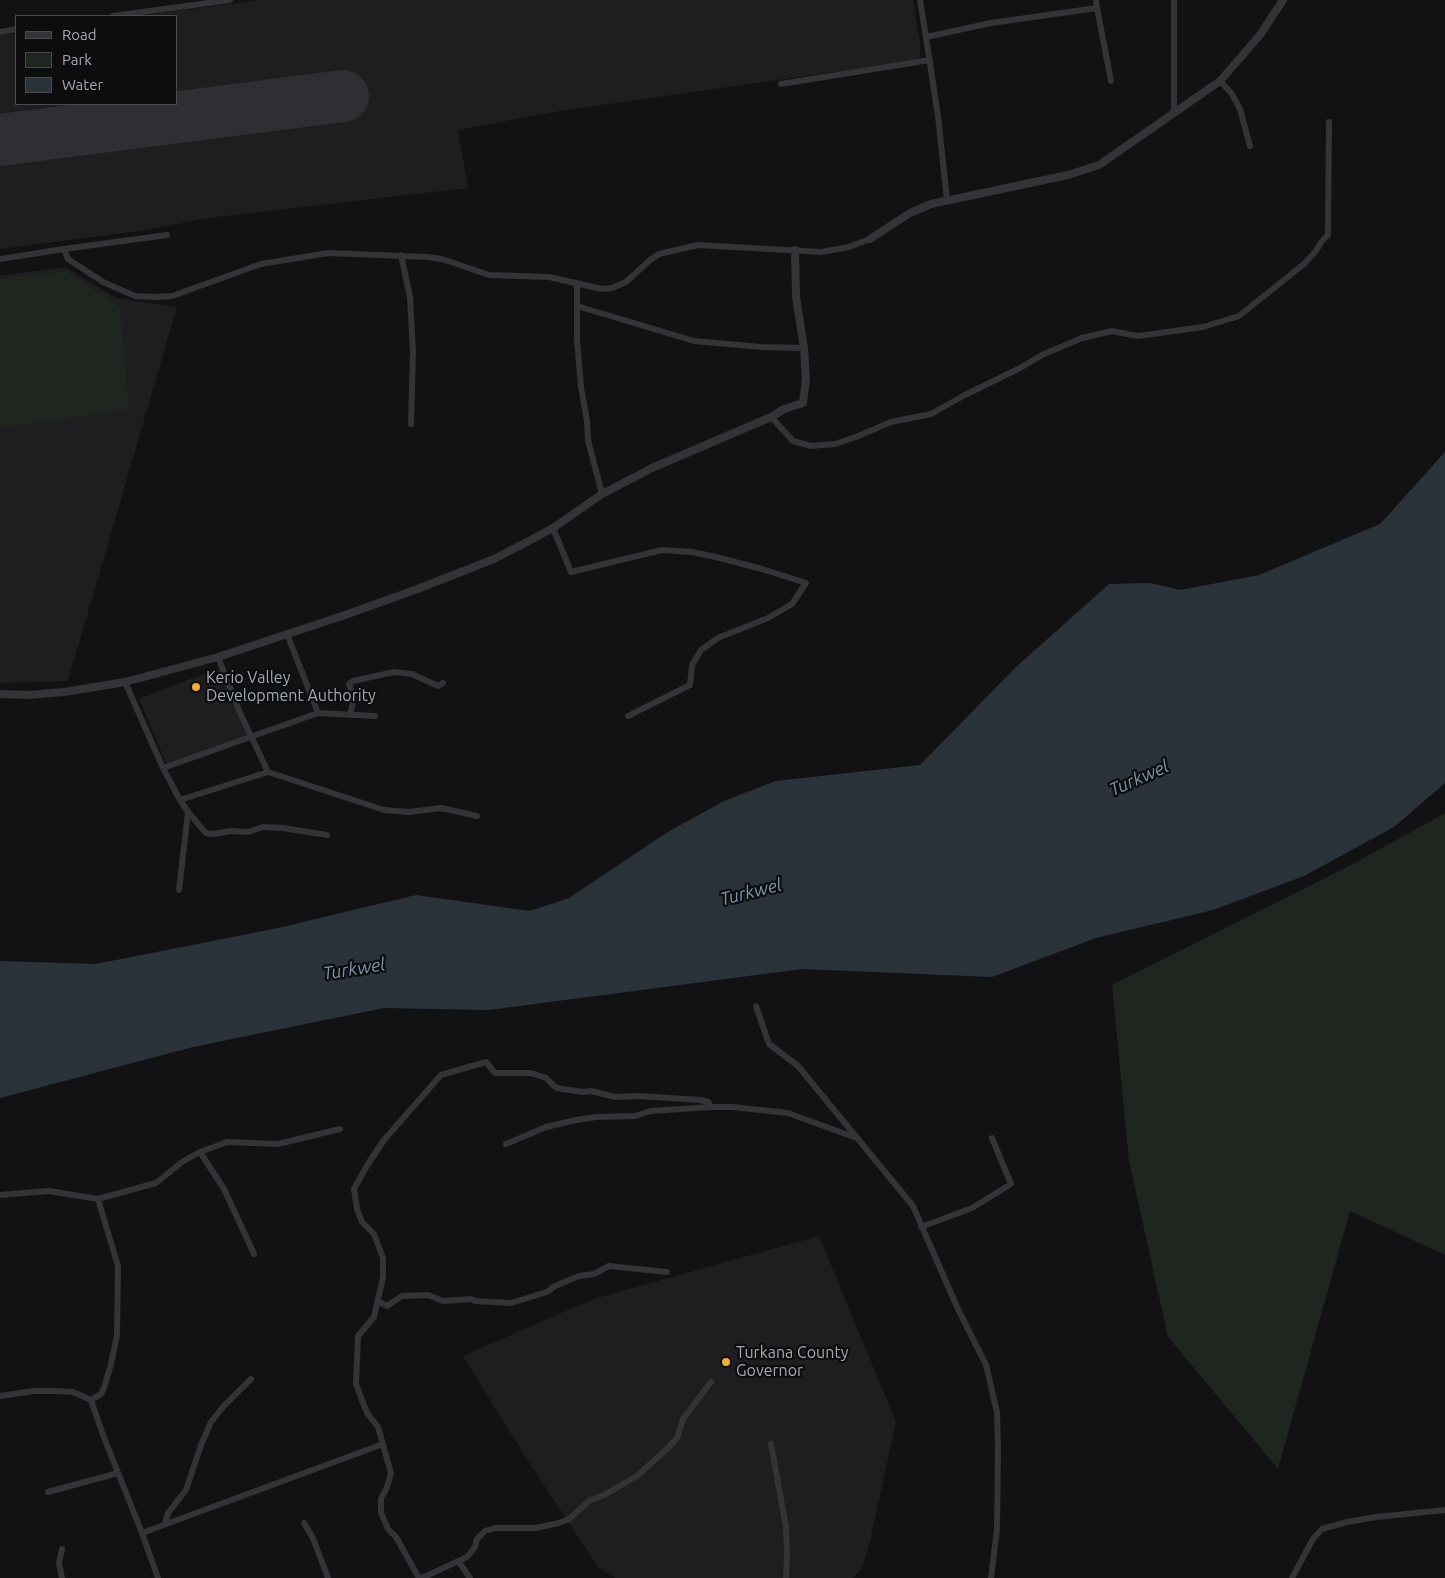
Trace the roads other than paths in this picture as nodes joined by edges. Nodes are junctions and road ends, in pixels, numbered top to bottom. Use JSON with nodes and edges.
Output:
{"nodes":[{"id":1,"x":230,"y":0,"type":"edge"},
{"id":2,"x":920,"y":0,"type":"edge"},
{"id":3,"x":1096,"y":0,"type":"edge"},
{"id":4,"x":1174,"y":0,"type":"edge"},
{"id":5,"x":1283,"y":0,"type":"edge"},
{"id":6,"x":1098,"y":8,"type":"junction"},
{"id":7,"x":120,"y":15,"type":"edge"},
{"id":8,"x":15,"y":29,"type":"edge"},
{"id":9,"x":0,"y":32,"type":"edge"},
{"id":10,"x":926,"y":37,"type":"junction"},
{"id":11,"x":930,"y":60,"type":"junction"},
{"id":12,"x":1111,"y":80,"type":"dead end"},
{"id":13,"x":1220,"y":80,"type":"junction"},
{"id":14,"x":781,"y":84,"type":"dead end"},
{"id":15,"x":1174,"y":113,"type":"junction"},
{"id":16,"x":1329,"y":122,"type":"dead end"},
{"id":17,"x":1250,"y":146,"type":"dead end"},
{"id":18,"x":946,"y":200,"type":"junction"},
{"id":19,"x":167,"y":235,"type":"dead end"},
{"id":20,"x":870,"y":239,"type":"joint"},
{"id":21,"x":64,"y":248,"type":"junction"},
{"id":22,"x":794,"y":250,"type":"junction"},
{"id":23,"x":401,"y":255,"type":"junction"},
{"id":24,"x":0,"y":259,"type":"edge"},
{"id":25,"x":577,"y":284,"type":"junction"},
{"id":26,"x":576,"y":306,"type":"junction"},
{"id":27,"x":804,"y":348,"type":"junction"},
{"id":28,"x":771,"y":416,"type":"junction"},
{"id":29,"x":411,"y":424,"type":"dead end"},
{"id":30,"x":602,"y":494,"type":"junction"},
{"id":31,"x":553,"y":528,"type":"junction"},
{"id":32,"x":287,"y":634,"type":"junction"},
{"id":33,"x":218,"y":657,"type":"junction"},
{"id":34,"x":125,"y":682,"type":"junction"},
{"id":35,"x":443,"y":683,"type":"dead end"},
{"id":36,"x":0,"y":694,"type":"edge"},
{"id":37,"x":318,"y":713,"type":"junction"},
{"id":38,"x":350,"y":715,"type":"junction"},
{"id":39,"x":375,"y":716,"type":"dead end"},
{"id":40,"x":628,"y":716,"type":"dead end"},
{"id":41,"x":252,"y":737,"type":"junction"},
{"id":42,"x":163,"y":768,"type":"junction"},
{"id":43,"x":268,"y":772,"type":"junction"},
{"id":44,"x":180,"y":800,"type":"junction"},
{"id":45,"x":188,"y":812,"type":"junction"},
{"id":46,"x":478,"y":816,"type":"dead end"},
{"id":47,"x":327,"y":835,"type":"dead end"},
{"id":48,"x":179,"y":890,"type":"dead end"},
{"id":49,"x":756,"y":1006,"type":"dead end"},
{"id":50,"x":711,"y":1107,"type":"junction"},
{"id":51,"x":340,"y":1129,"type":"dead end"},
{"id":52,"x":856,"y":1137,"type":"junction"},
{"id":53,"x":992,"y":1138,"type":"dead end"},
{"id":54,"x":506,"y":1144,"type":"dead end"},
{"id":55,"x":200,"y":1152,"type":"junction"},
{"id":56,"x":0,"y":1195,"type":"edge"},
{"id":57,"x":98,"y":1199,"type":"junction"},
{"id":58,"x":921,"y":1227,"type":"junction"},
{"id":59,"x":254,"y":1254,"type":"dead end"},
{"id":60,"x":667,"y":1272,"type":"dead end"},
{"id":61,"x":378,"y":1301,"type":"junction"},
{"id":62,"x":251,"y":1379,"type":"dead end"},
{"id":63,"x":711,"y":1382,"type":"dead end"},
{"id":64,"x":0,"y":1396,"type":"edge"},
{"id":65,"x":91,"y":1400,"type":"junction"},
{"id":66,"x":383,"y":1444,"type":"junction"},
{"id":67,"x":771,"y":1444,"type":"dead end"},
{"id":68,"x":118,"y":1473,"type":"junction"},
{"id":69,"x":48,"y":1492,"type":"dead end"},
{"id":70,"x":1445,"y":1510,"type":"edge"},
{"id":71,"x":304,"y":1522,"type":"dead end"},
{"id":72,"x":165,"y":1524,"type":"junction"},
{"id":73,"x":142,"y":1533,"type":"junction"},
{"id":74,"x":62,"y":1549,"type":"dead end"},
{"id":75,"x":459,"y":1562,"type":"junction"},
{"id":76,"x":62,"y":1578,"type":"edge"},
{"id":77,"x":158,"y":1578,"type":"edge"},
{"id":78,"x":328,"y":1578,"type":"edge"},
{"id":79,"x":420,"y":1578,"type":"edge"},
{"id":80,"x":470,"y":1578,"type":"edge"},
{"id":81,"x":786,"y":1578,"type":"edge"},
{"id":82,"x":991,"y":1578,"type":"edge"},
{"id":83,"x":1292,"y":1578,"type":"edge"}],
"edges":[{"from":1,"to":7,"type":"street"},
{"from":2,"to":10,"type":"street"},
{"from":3,"to":6,"type":"street"},
{"from":4,"to":15,"type":"street"},
{"from":5,"to":13,"type":"street"},
{"from":6,"to":10,"type":"street"},
{"from":6,"to":12,"type":"street"},
{"from":8,"to":9,"type":"street"},
{"from":10,"to":11,"type":"street"},
{"from":11,"to":14,"type":"street"},
{"from":11,"to":18,"type":"street"},
{"from":13,"to":15,"type":"street"},
{"from":13,"to":17,"type":"street"},
{"from":15,"to":18,"type":"street"},
{"from":16,"to":28,"type":"street"},
{"from":18,"to":20,"type":"street"},
{"from":19,"to":21,"type":"street"},
{"from":20,"to":22,"type":"street"},
{"from":21,"to":23,"type":"street"},
{"from":21,"to":24,"type":"street"},
{"from":22,"to":25,"type":"street"},
{"from":22,"to":27,"type":"street"},
{"from":23,"to":25,"type":"street"},
{"from":23,"to":29,"type":"street"},
{"from":25,"to":26,"type":"street"},
{"from":26,"to":27,"type":"street"},
{"from":26,"to":30,"type":"street"},
{"from":27,"to":28,"type":"street"},
{"from":28,"to":30,"type":"street"},
{"from":30,"to":31,"type":"street"},
{"from":31,"to":32,"type":"street"},
{"from":31,"to":40,"type":"street"},
{"from":32,"to":33,"type":"street"},
{"from":32,"to":37,"type":"street"},
{"from":33,"to":34,"type":"street"},
{"from":33,"to":41,"type":"street"},
{"from":34,"to":36,"type":"street"},
{"from":34,"to":42,"type":"street"},
{"from":35,"to":38,"type":"street"},
{"from":37,"to":38,"type":"street"},
{"from":37,"to":41,"type":"street"},
{"from":38,"to":39,"type":"street"},
{"from":41,"to":42,"type":"street"},
{"from":41,"to":43,"type":"street"},
{"from":42,"to":44,"type":"street"},
{"from":43,"to":44,"type":"street"},
{"from":43,"to":46,"type":"street"},
{"from":44,"to":45,"type":"street"},
{"from":45,"to":47,"type":"street"},
{"from":45,"to":48,"type":"street"},
{"from":49,"to":52,"type":"street"},
{"from":50,"to":52,"type":"street"},
{"from":50,"to":54,"type":"street"},
{"from":50,"to":61,"type":"street"},
{"from":51,"to":55,"type":"street"},
{"from":52,"to":58,"type":"street"},
{"from":53,"to":58,"type":"street"},
{"from":55,"to":57,"type":"street"},
{"from":55,"to":59,"type":"street"},
{"from":56,"to":57,"type":"street"},
{"from":57,"to":65,"type":"street"},
{"from":58,"to":82,"type":"street"},
{"from":60,"to":61,"type":"street"},
{"from":61,"to":66,"type":"street"},
{"from":62,"to":72,"type":"street"},
{"from":63,"to":75,"type":"street"},
{"from":64,"to":65,"type":"street"},
{"from":65,"to":68,"type":"street"},
{"from":66,"to":72,"type":"street"},
{"from":66,"to":79,"type":"street"},
{"from":67,"to":81,"type":"street"},
{"from":68,"to":69,"type":"street"},
{"from":68,"to":73,"type":"street"},
{"from":70,"to":83,"type":"street"},
{"from":71,"to":78,"type":"street"},
{"from":72,"to":73,"type":"street"},
{"from":73,"to":77,"type":"street"},
{"from":74,"to":76,"type":"street"},
{"from":75,"to":79,"type":"street"},
{"from":75,"to":80,"type":"street"}]}
